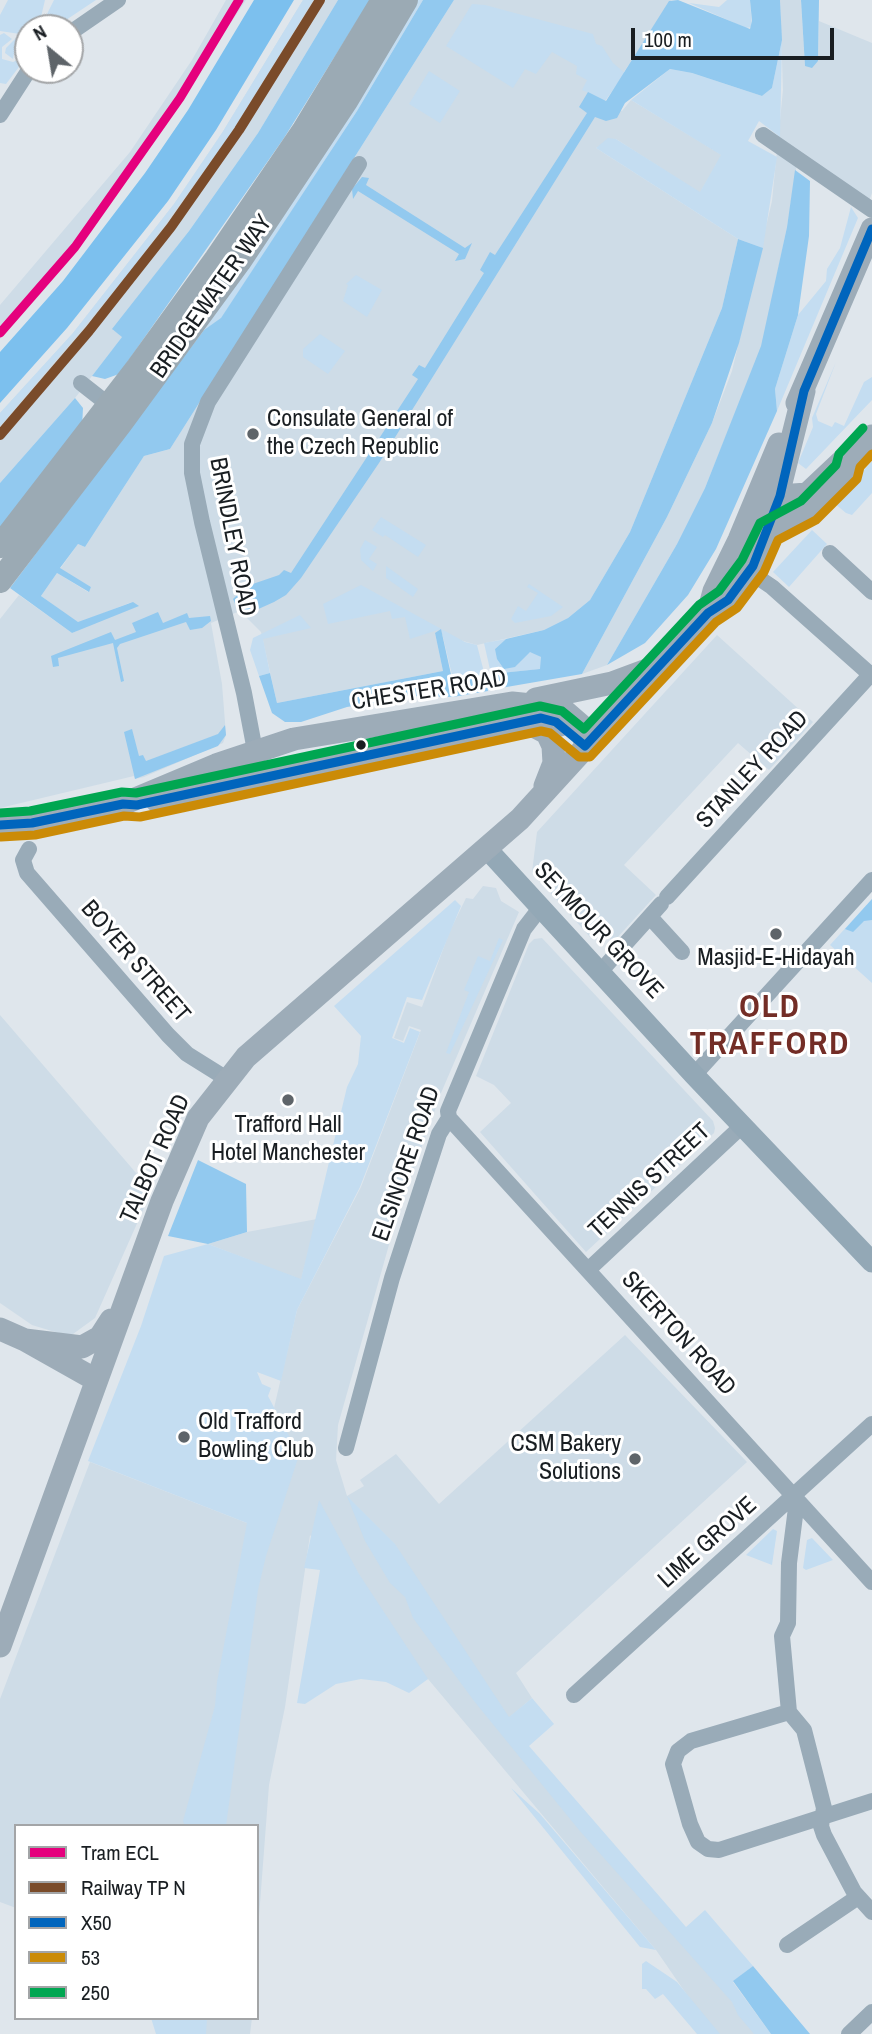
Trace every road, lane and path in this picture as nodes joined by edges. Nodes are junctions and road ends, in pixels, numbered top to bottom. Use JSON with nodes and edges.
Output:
{"nodes":[{"id":1,"x":118,"y":0,"type":"edge"},
{"id":2,"x":383,"y":0,"type":"edge"},
{"id":3,"x":406,"y":0,"type":"edge"},
{"id":4,"x":84,"y":23,"type":"edge"},
{"id":5,"x":20,"y":84,"type":"edge"},
{"id":6,"x":0,"y":115,"type":"edge"},
{"id":7,"x":763,"y":135,"type":"dead end"},
{"id":8,"x":359,"y":164,"type":"dead end"},
{"id":9,"x":872,"y":210,"type":"edge"},
{"id":10,"x":872,"y":229,"type":"edge"},
{"id":11,"x":81,"y":383,"type":"dead end"},
{"id":12,"x":804,"y":391,"type":"junction"},
{"id":13,"x":109,"y":405,"type":"junction"},
{"id":14,"x":872,"y":436,"type":"edge"},
{"id":15,"x":849,"y":461,"type":"junction"},
{"id":16,"x":780,"y":496,"type":"junction"},
{"id":17,"x":769,"y":531,"type":"junction"},
{"id":18,"x":0,"y":546,"type":"edge"},
{"id":19,"x":830,"y":553,"type":"dead end"},
{"id":20,"x":750,"y":572,"type":"junction"},
{"id":21,"x":0,"y":581,"type":"edge"},
{"id":22,"x":872,"y":592,"type":"edge"},
{"id":23,"x":711,"y":602,"type":"junction"},
{"id":24,"x":660,"y":666,"type":"junction"},
{"id":25,"x":871,"y":675,"type":"edge"},
{"id":26,"x":519,"y":712,"type":"junction"},
{"id":27,"x":585,"y":746,"type":"junction"},
{"id":28,"x":256,"y":751,"type":"junction"},
{"id":29,"x":260,"y":777,"type":"junction"},
{"id":30,"x":123,"y":804,"type":"junction"},
{"id":31,"x":534,"y":804,"type":"junction"},
{"id":32,"x":0,"y":825,"type":"edge"},
{"id":33,"x":487,"y":849,"type":"junction"},
{"id":34,"x":21,"y":856,"type":"dead end"},
{"id":35,"x":872,"y":880,"type":"edge"},
{"id":36,"x":541,"y":907,"type":"junction"},
{"id":37,"x":650,"y":917,"type":"junction"},
{"id":38,"x":682,"y":952,"type":"dead end"},
{"id":39,"x":600,"y":972,"type":"junction"},
{"id":40,"x":694,"y":1075,"type":"junction"},
{"id":41,"x":227,"y":1079,"type":"junction"},
{"id":42,"x":449,"y":1118,"type":"junction"},
{"id":43,"x":742,"y":1126,"type":"junction"},
{"id":44,"x":872,"y":1262,"type":"edge"},
{"id":45,"x":588,"y":1270,"type":"junction"},
{"id":46,"x":129,"y":1290,"type":"junction"},
{"id":47,"x":0,"y":1329,"type":"edge"},
{"id":48,"x":25,"y":1340,"type":"junction"},
{"id":49,"x":96,"y":1380,"type":"junction"},
{"id":50,"x":872,"y":1424,"type":"edge"},
{"id":51,"x":346,"y":1448,"type":"dead end"},
{"id":52,"x":796,"y":1498,"type":"junction"},
{"id":53,"x":872,"y":1582,"type":"edge"},
{"id":54,"x":5,"y":1614,"type":"edge"},
{"id":55,"x":0,"y":1646,"type":"edge"},
{"id":56,"x":574,"y":1695,"type":"dead end"},
{"id":57,"x":789,"y":1712,"type":"junction"},
{"id":58,"x":872,"y":1801,"type":"edge"},
{"id":59,"x":822,"y":1818,"type":"junction"},
{"id":60,"x":858,"y":1897,"type":"junction"},
{"id":61,"x":872,"y":1912,"type":"edge"},
{"id":62,"x":787,"y":1945,"type":"dead end"},
{"id":63,"x":872,"y":2012,"type":"edge"},
{"id":64,"x":849,"y":2034,"type":"edge"}],
"edges":[{"from":1,"to":4,"type":"street"},
{"from":2,"to":13,"type":"highway","name":"BRIDGEWATER WAY"},
{"from":3,"to":21,"type":"highway","name":"BRIDGEWATER WAY"},
{"from":5,"to":6,"type":"street"},
{"from":7,"to":9,"type":"street"},
{"from":8,"to":28,"type":"street","name":"BRINDLEY ROAD"},
{"from":10,"to":12,"type":"main road"},
{"from":11,"to":13,"type":"street"},
{"from":12,"to":16,"type":"main road"},
{"from":12,"to":23,"type":"main road"},
{"from":13,"to":18,"type":"highway","name":"BRIDGEWATER WAY"},
{"from":14,"to":15,"type":"main road"},
{"from":15,"to":16,"type":"main road"},
{"from":15,"to":17,"type":"main road"},
{"from":16,"to":17,"type":"main road"},
{"from":16,"to":23,"type":"main road"},
{"from":17,"to":20,"type":"main road"},
{"from":19,"to":22,"type":"street"},
{"from":20,"to":23,"type":"main road"},
{"from":20,"to":25,"type":"street"},
{"from":23,"to":24,"type":"main road","name":"TALBOT ROAD"},
{"from":24,"to":26,"type":"main road"},
{"from":24,"to":27,"type":"main road","name":"TALBOT ROAD"},
{"from":25,"to":37,"type":"street","name":"STANLEY ROAD"},
{"from":26,"to":27,"type":"main road","name":"CHESTER ROAD"},
{"from":26,"to":28,"type":"main road","name":"CHESTER ROAD"},
{"from":26,"to":29,"type":"main road","name":"CHESTER ROAD"},
{"from":26,"to":31,"type":"main road"},
{"from":27,"to":31,"type":"main road","name":"TALBOT ROAD"},
{"from":28,"to":29,"type":"street","name":"BRINDLEY ROAD"},
{"from":28,"to":30,"type":"main road","name":"CHESTER ROAD"},
{"from":29,"to":30,"type":"main road","name":"CHESTER ROAD"},
{"from":30,"to":32,"type":"main road","name":"CHESTER ROAD"},
{"from":31,"to":33,"type":"main road","name":"TALBOT ROAD"},
{"from":33,"to":36,"type":"main road","name":"SEYMOUR GROVE"},
{"from":33,"to":41,"type":"main road","name":"TALBOT ROAD"},
{"from":34,"to":41,"type":"street","name":"BOYER STREET"},
{"from":35,"to":40,"type":"street"},
{"from":36,"to":39,"type":"main road","name":"SEYMOUR GROVE"},
{"from":36,"to":42,"type":"street","name":"ELSINORE ROAD"},
{"from":37,"to":38,"type":"street"},
{"from":37,"to":39,"type":"street","name":"STANLEY ROAD"},
{"from":39,"to":40,"type":"main road","name":"SEYMOUR GROVE"},
{"from":40,"to":43,"type":"main road","name":"SEYMOUR GROVE"},
{"from":41,"to":46,"type":"main road","name":"TALBOT ROAD"},
{"from":42,"to":45,"type":"street","name":"SKERTON ROAD"},
{"from":42,"to":51,"type":"street","name":"ELSINORE ROAD"},
{"from":43,"to":44,"type":"main road","name":"SEYMOUR GROVE"},
{"from":43,"to":45,"type":"street","name":"TENNIS STREET"},
{"from":45,"to":52,"type":"street","name":"SKERTON ROAD"},
{"from":46,"to":48,"type":"main road"},
{"from":46,"to":49,"type":"main road","name":"TALBOT ROAD"},
{"from":47,"to":48,"type":"main road"},
{"from":48,"to":49,"type":"main road"},
{"from":49,"to":54,"type":"main road","name":"TALBOT ROAD"},
{"from":50,"to":52,"type":"street","name":"LIME GROVE"},
{"from":52,"to":53,"type":"street","name":"SKERTON ROAD"},
{"from":52,"to":56,"type":"street","name":"LIME GROVE"},
{"from":52,"to":57,"type":"street"},
{"from":54,"to":55,"type":"main road","name":"TALBOT ROAD"},
{"from":57,"to":59,"type":"street"},
{"from":57,"to":59,"type":"street"},
{"from":58,"to":59,"type":"street"},
{"from":59,"to":60,"type":"street"},
{"from":60,"to":61,"type":"street"},
{"from":60,"to":62,"type":"street"},
{"from":63,"to":64,"type":"street"}]}
